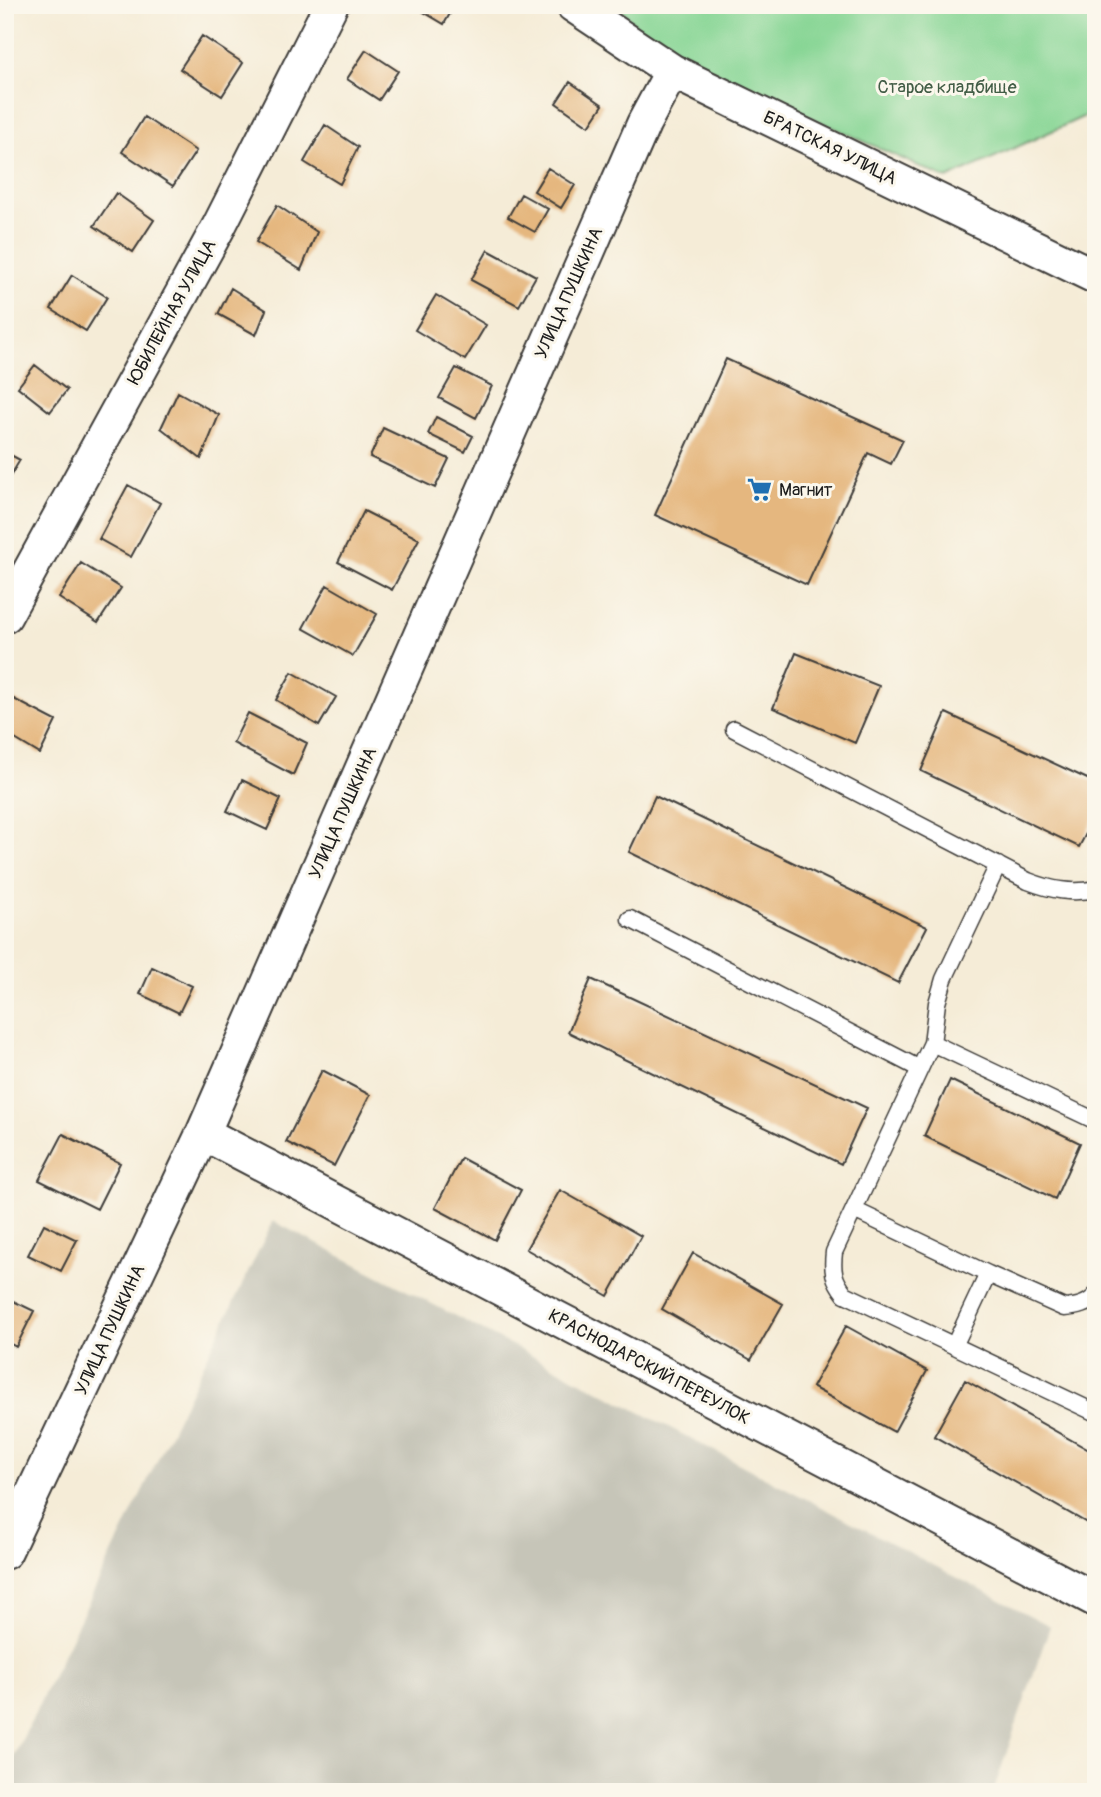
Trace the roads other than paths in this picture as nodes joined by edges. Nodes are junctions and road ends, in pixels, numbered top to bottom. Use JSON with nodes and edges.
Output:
{"nodes":[{"id":1,"x":331,"y":5,"type":"edge"},
{"id":2,"x":573,"y":5,"type":"edge"},
{"id":3,"x":672,"y":71,"type":"junction"},
{"id":4,"x":1096,"y":277,"type":"edge"},
{"id":5,"x":5,"y":616,"type":"edge"},
{"id":6,"x":734,"y":729,"type":"dead end"},
{"id":7,"x":998,"y":865,"type":"junction"},
{"id":8,"x":1096,"y":889,"type":"edge"},
{"id":9,"x":630,"y":919,"type":"dead end"},
{"id":10,"x":932,"y":1043,"type":"junction"},
{"id":11,"x":920,"y":1069,"type":"junction"},
{"id":12,"x":1096,"y":1121,"type":"edge"},
{"id":13,"x":203,"y":1133,"type":"junction"},
{"id":14,"x":854,"y":1210,"type":"junction"},
{"id":15,"x":988,"y":1274,"type":"junction"},
{"id":16,"x":1096,"y":1295,"type":"edge"},
{"id":17,"x":954,"y":1346,"type":"junction"},
{"id":18,"x":1096,"y":1413,"type":"edge"},
{"id":19,"x":5,"y":1552,"type":"edge"},
{"id":20,"x":1096,"y":1600,"type":"edge"}],
"edges":[{"from":1,"to":5,"type":"street","name":"ЮБИЛЕЙНАЯ УЛИЦА"},
{"from":2,"to":3,"type":"street","name":"БРАТСКАЯ УЛИЦА"},
{"from":3,"to":4,"type":"street","name":"БРАТСКАЯ УЛИЦА"},
{"from":3,"to":13,"type":"street","name":"УЛИЦА ПУШКИНА"},
{"from":6,"to":7,"type":"lane"},
{"from":7,"to":8,"type":"lane"},
{"from":7,"to":10,"type":"lane"},
{"from":9,"to":11,"type":"lane"},
{"from":10,"to":11,"type":"lane"},
{"from":10,"to":12,"type":"lane"},
{"from":11,"to":14,"type":"lane"},
{"from":13,"to":19,"type":"street","name":"УЛИЦА ПУШКИНА"},
{"from":13,"to":20,"type":"street","name":"КРАСНОДАРСКИЙ ПЕРЕУЛОК"},
{"from":14,"to":15,"type":"lane"},
{"from":14,"to":17,"type":"lane"},
{"from":15,"to":16,"type":"lane"},
{"from":15,"to":17,"type":"lane"},
{"from":17,"to":18,"type":"lane"}]}
